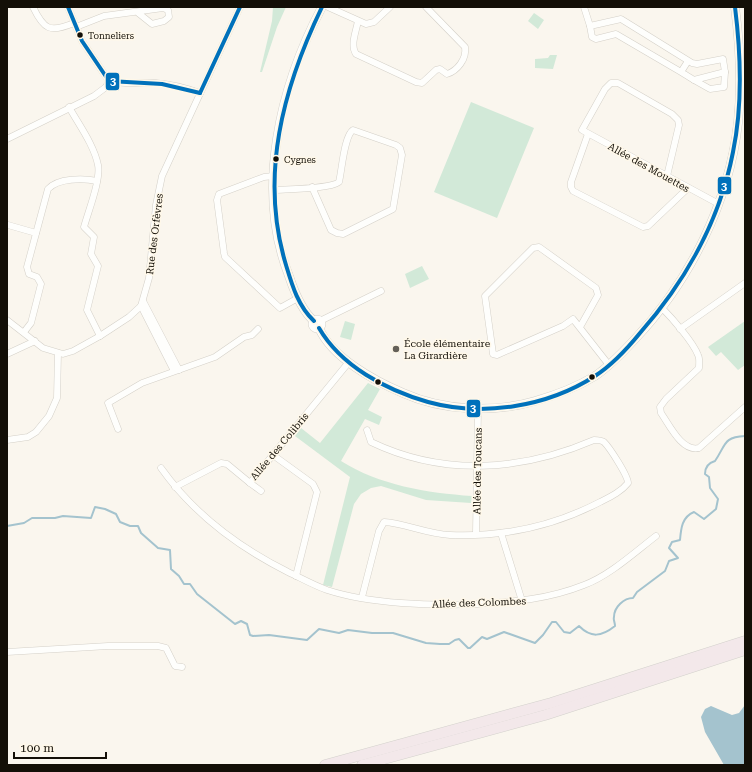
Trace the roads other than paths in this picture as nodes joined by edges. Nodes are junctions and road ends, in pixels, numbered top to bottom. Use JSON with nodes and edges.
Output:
{"nodes":[{"id":1,"x":33,"y":7,"type":"edge"},
{"id":2,"x":68,"y":7,"type":"edge"},
{"id":3,"x":240,"y":7,"type":"edge"},
{"id":4,"x":322,"y":7,"type":"edge"},
{"id":5,"x":328,"y":7,"type":"edge"},
{"id":6,"x":390,"y":7,"type":"edge"},
{"id":7,"x":426,"y":7,"type":"edge"},
{"id":8,"x":584,"y":7,"type":"edge"},
{"id":9,"x":735,"y":7,"type":"edge"},
{"id":10,"x":126,"y":10,"type":"edge"},
{"id":11,"x":137,"y":12,"type":"junction"},
{"id":12,"x":358,"y":21,"type":"junction"},
{"id":13,"x":75,"y":25,"type":"junction"},
{"id":14,"x":590,"y":26,"type":"junction"},
{"id":15,"x":688,"y":61,"type":"junction"},
{"id":16,"x":681,"y":72,"type":"junction"},
{"id":17,"x":725,"y":72,"type":"junction"},
{"id":18,"x":694,"y":80,"type":"junction"},
{"id":19,"x":109,"y":81,"type":"junction"},
{"id":20,"x":200,"y":92,"type":"junction"},
{"id":21,"x":69,"y":107,"type":"junction"},
{"id":22,"x":585,"y":132,"type":"junction"},
{"id":23,"x":7,"y":139,"type":"edge"},
{"id":24,"x":274,"y":176,"type":"junction"},
{"id":25,"x":667,"y":176,"type":"junction"},
{"id":26,"x":96,"y":181,"type":"junction"},
{"id":27,"x":312,"y":187,"type":"junction"},
{"id":28,"x":688,"y":188,"type":"junction"},
{"id":29,"x":274,"y":190,"type":"junction"},
{"id":30,"x":717,"y":203,"type":"junction"},
{"id":31,"x":8,"y":225,"type":"edge"},
{"id":32,"x":36,"y":233,"type":"junction"},
{"id":33,"x":745,"y":283,"type":"edge"},
{"id":34,"x":381,"y":291,"type":"dead end"},
{"id":35,"x":298,"y":298,"type":"junction"},
{"id":36,"x":142,"y":304,"type":"junction"},
{"id":37,"x":662,"y":308,"type":"junction"},
{"id":38,"x":7,"y":320,"type":"edge"},
{"id":39,"x":318,"y":323,"type":"junction"},
{"id":40,"x":580,"y":327,"type":"junction"},
{"id":41,"x":258,"y":329,"type":"dead end"},
{"id":42,"x":680,"y":329,"type":"junction"},
{"id":43,"x":24,"y":332,"type":"junction"},
{"id":44,"x":100,"y":336,"type":"junction"},
{"id":45,"x":35,"y":341,"type":"junction"},
{"id":46,"x":58,"y":353,"type":"junction"},
{"id":47,"x":7,"y":354,"type":"edge"},
{"id":48,"x":349,"y":362,"type":"junction"},
{"id":49,"x":609,"y":365,"type":"junction"},
{"id":50,"x":176,"y":371,"type":"junction"},
{"id":51,"x":745,"y":407,"type":"edge"},
{"id":52,"x":478,"y":408,"type":"junction"},
{"id":53,"x":118,"y":429,"type":"dead end"},
{"id":54,"x":367,"y":430,"type":"dead end"},
{"id":55,"x":7,"y":440,"type":"edge"},
{"id":56,"x":273,"y":455,"type":"junction"},
{"id":57,"x":477,"y":467,"type":"junction"},
{"id":58,"x":161,"y":468,"type":"dead end"},
{"id":59,"x":250,"y":483,"type":"junction"},
{"id":60,"x":175,"y":487,"type":"junction"},
{"id":61,"x":261,"y":492,"type":"dead end"},
{"id":62,"x":501,"y":533,"type":"junction"},
{"id":63,"x":476,"y":534,"type":"junction"},
{"id":64,"x":656,"y":536,"type":"dead end"},
{"id":65,"x":296,"y":576,"type":"junction"},
{"id":66,"x":362,"y":597,"type":"junction"},
{"id":67,"x":522,"y":600,"type":"junction"},
{"id":68,"x":745,"y":641,"type":"edge"},
{"id":69,"x":745,"y":650,"type":"edge"},
{"id":70,"x":7,"y":652,"type":"edge"},
{"id":71,"x":182,"y":667,"type":"dead end"},
{"id":72,"x":325,"y":765,"type":"edge"},
{"id":73,"x":362,"y":765,"type":"edge"}],
"edges":[{"from":1,"to":13,"type":"street"},
{"from":2,"to":13,"type":"street"},
{"from":3,"to":20,"type":"street","name":"Rue des Orfèvres"},
{"from":4,"to":24,"type":"street"},
{"from":5,"to":12,"type":"street"},
{"from":6,"to":12,"type":"street"},
{"from":7,"to":12,"type":"street"},
{"from":8,"to":14,"type":"street"},
{"from":9,"to":30,"type":"street"},
{"from":10,"to":11,"type":"street"},
{"from":10,"to":13,"type":"street"},
{"from":11,"to":11,"type":"street"},
{"from":13,"to":19,"type":"street"},
{"from":14,"to":15,"type":"street"},
{"from":14,"to":16,"type":"street"},
{"from":15,"to":16,"type":"street"},
{"from":15,"to":17,"type":"street"},
{"from":16,"to":18,"type":"street"},
{"from":17,"to":18,"type":"street"},
{"from":17,"to":18,"type":"street"},
{"from":19,"to":20,"type":"street"},
{"from":19,"to":21,"type":"street"},
{"from":20,"to":36,"type":"street","name":"Rue des Orfèvres"},
{"from":21,"to":23,"type":"street"},
{"from":21,"to":26,"type":"street"},
{"from":22,"to":25,"type":"street","name":"Allée des Mouettes"},
{"from":22,"to":25,"type":"street"},
{"from":22,"to":28,"type":"street"},
{"from":24,"to":29,"type":"street"},
{"from":24,"to":35,"type":"street"},
{"from":25,"to":28,"type":"street","name":"Allée des Mouettes"},
{"from":26,"to":32,"type":"street"},
{"from":26,"to":44,"type":"street"},
{"from":27,"to":27,"type":"street"},
{"from":27,"to":29,"type":"street"},
{"from":28,"to":30,"type":"street","name":"Allée des Mouettes"},
{"from":29,"to":35,"type":"street"},
{"from":30,"to":37,"type":"street"},
{"from":31,"to":32,"type":"street"},
{"from":32,"to":43,"type":"street"},
{"from":33,"to":42,"type":"street"},
{"from":34,"to":39,"type":"street"},
{"from":35,"to":39,"type":"street"},
{"from":36,"to":44,"type":"street"},
{"from":36,"to":50,"type":"street"},
{"from":37,"to":42,"type":"street"},
{"from":37,"to":49,"type":"street"},
{"from":38,"to":43,"type":"street"},
{"from":39,"to":48,"type":"street"},
{"from":40,"to":40,"type":"street"},
{"from":40,"to":49,"type":"street"},
{"from":41,"to":50,"type":"street"},
{"from":42,"to":51,"type":"street"},
{"from":43,"to":45,"type":"street"},
{"from":44,"to":46,"type":"street"},
{"from":45,"to":46,"type":"street"},
{"from":45,"to":47,"type":"street"},
{"from":46,"to":55,"type":"street"},
{"from":48,"to":52,"type":"street"},
{"from":48,"to":56,"type":"street","name":"Allée des Colibris"},
{"from":49,"to":52,"type":"street"},
{"from":50,"to":53,"type":"street"},
{"from":52,"to":57,"type":"street","name":"Allée des Toucans"},
{"from":54,"to":57,"type":"street"},
{"from":56,"to":59,"type":"street","name":"Allée des Colibris"},
{"from":56,"to":65,"type":"street"},
{"from":57,"to":62,"type":"street"},
{"from":57,"to":63,"type":"street","name":"Allée des Toucans"},
{"from":58,"to":60,"type":"street","name":"Allée des Colombes"},
{"from":59,"to":60,"type":"street","name":"Allée des Colibris"},
{"from":59,"to":61,"type":"street"},
{"from":60,"to":65,"type":"street","name":"Allée des Colombes"},
{"from":62,"to":63,"type":"street"},
{"from":62,"to":67,"type":"street"},
{"from":63,"to":66,"type":"street"},
{"from":64,"to":67,"type":"street","name":"Allée des Colombes"},
{"from":65,"to":66,"type":"street","name":"Allée des Colombes"},
{"from":66,"to":67,"type":"street","name":"Allée des Colombes"},
{"from":68,"to":72,"type":"highway"},
{"from":69,"to":73,"type":"highway"},
{"from":70,"to":71,"type":"street"}]}
